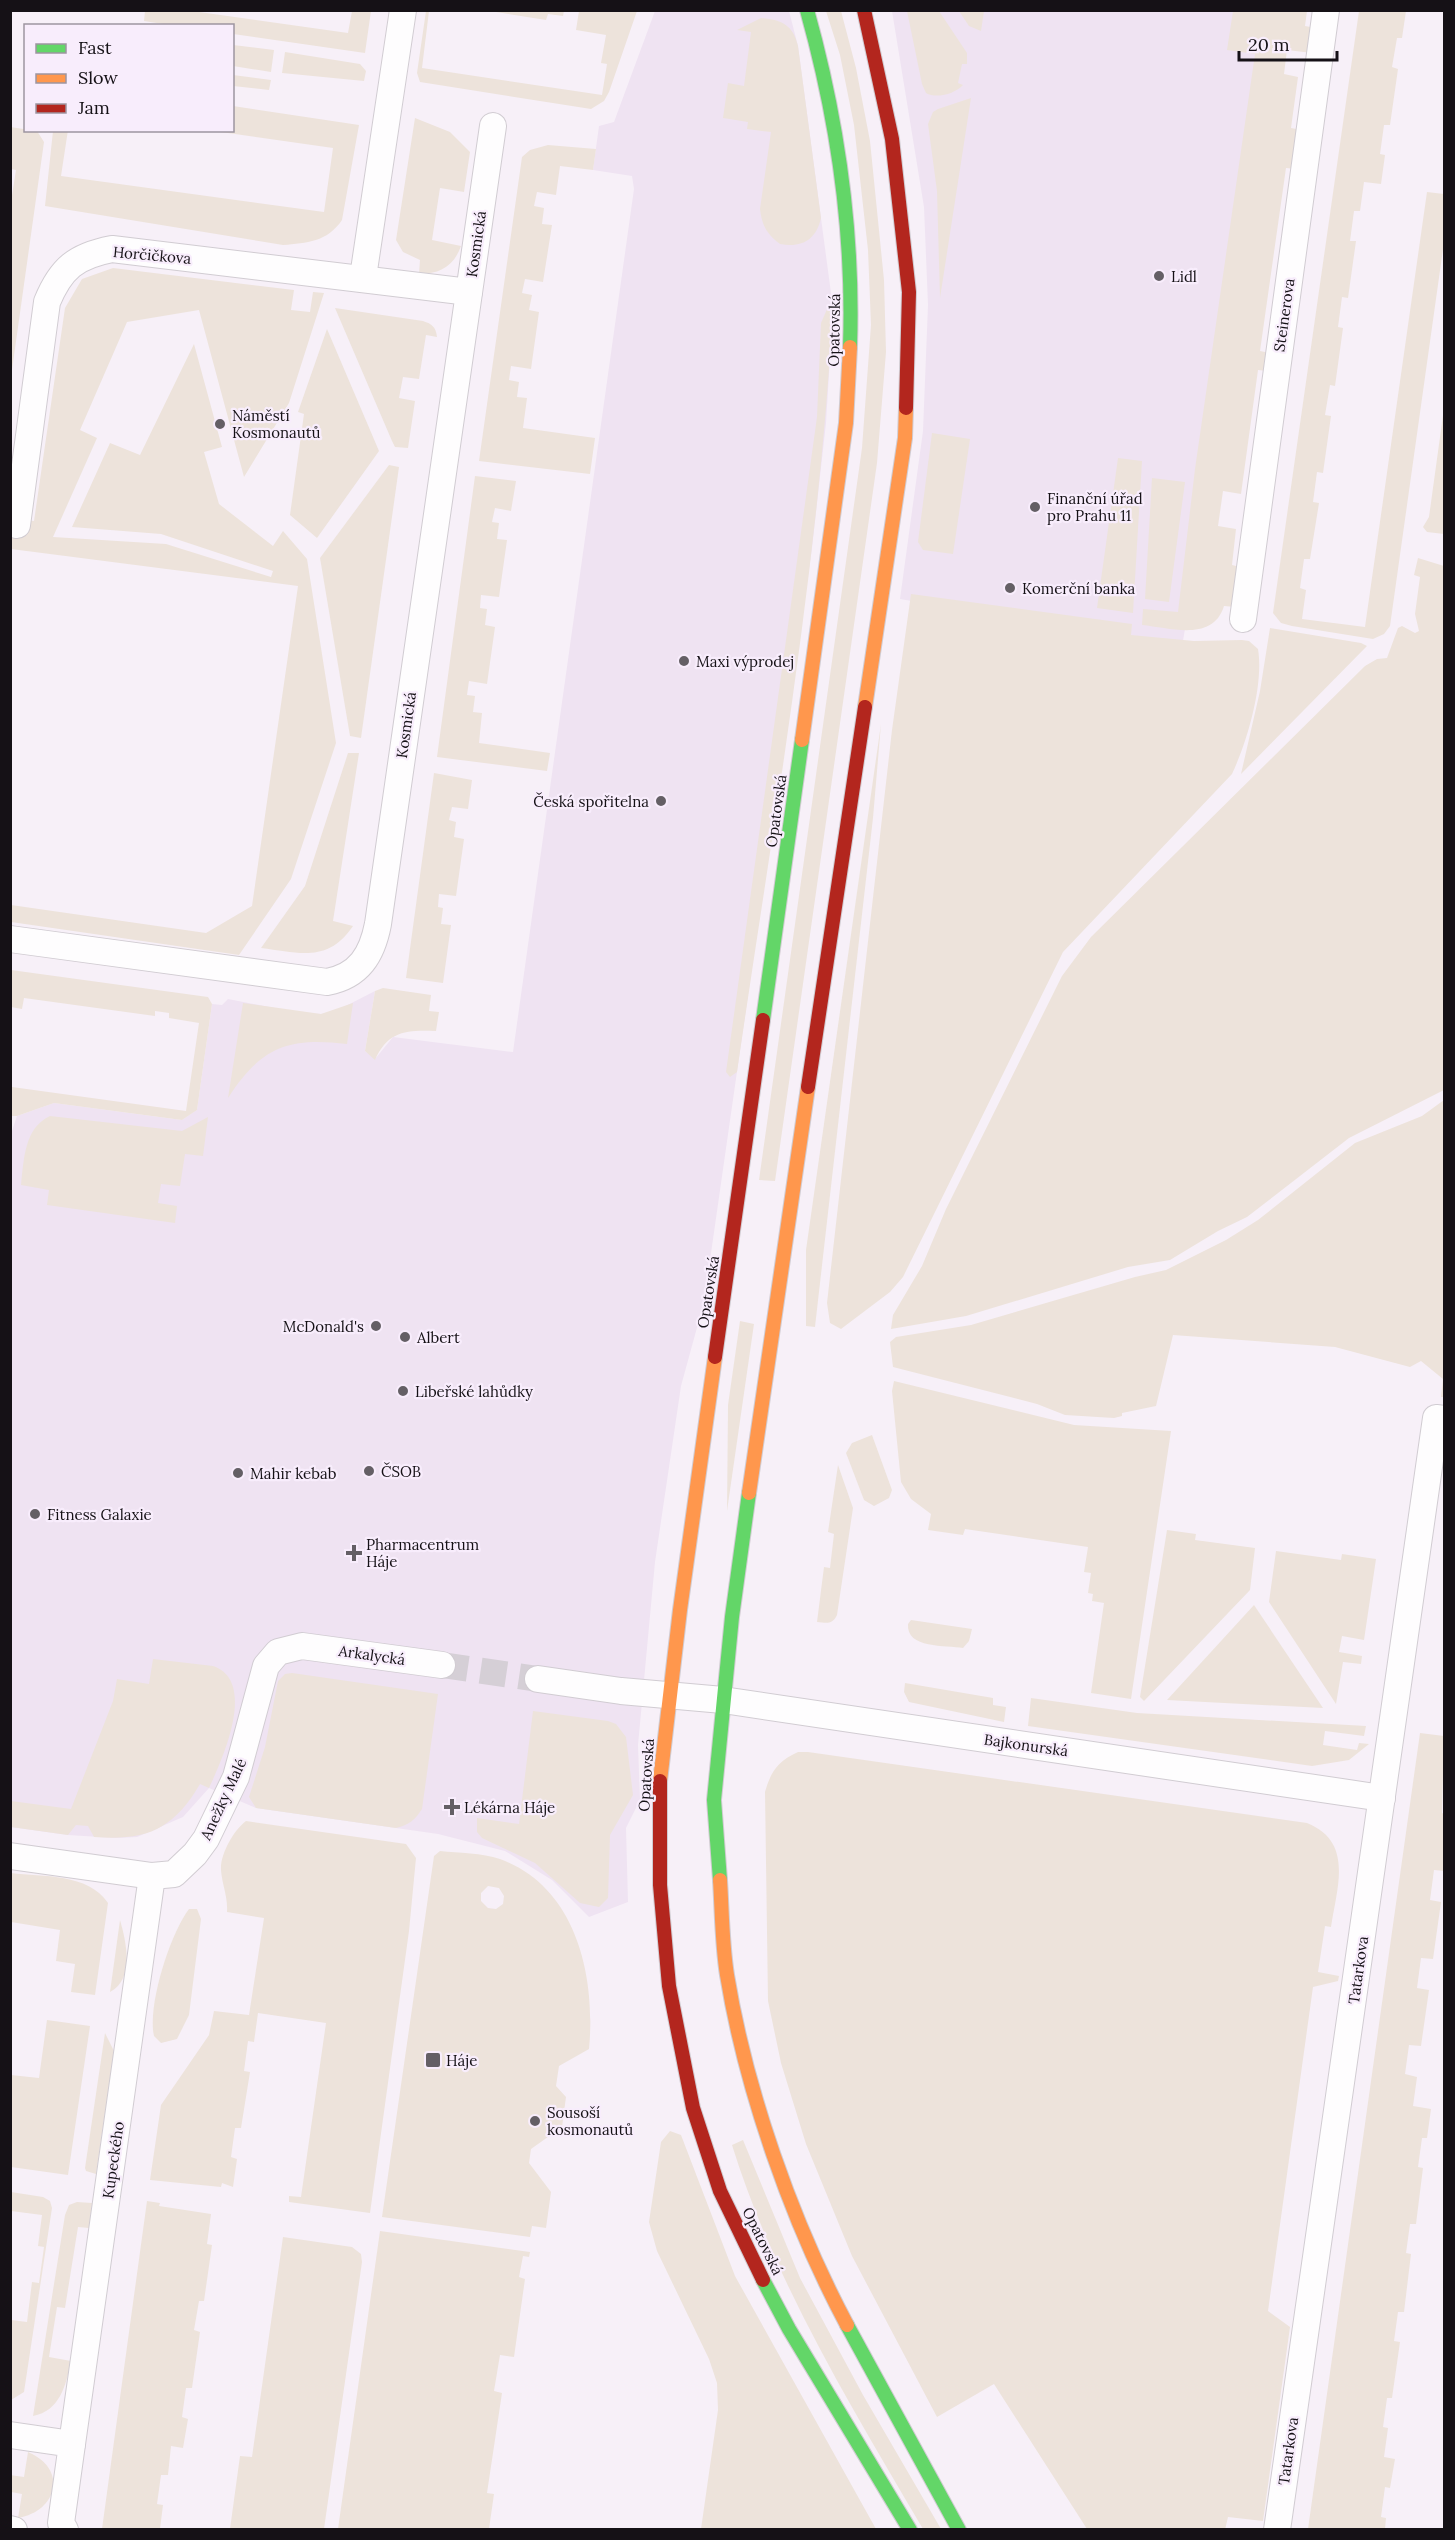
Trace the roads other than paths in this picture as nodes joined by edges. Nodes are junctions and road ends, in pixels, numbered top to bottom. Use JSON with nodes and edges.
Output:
{"nodes":[{"id":1,"x":403,"y":10,"type":"edge"},
{"id":2,"x":807,"y":10,"type":"edge"},
{"id":3,"x":864,"y":10,"type":"edge"},
{"id":4,"x":1326,"y":10,"type":"edge"},
{"id":5,"x":493,"y":126,"type":"dead end"},
{"id":6,"x":363,"y":277,"type":"junction"},
{"id":7,"x":469,"y":292,"type":"junction"},
{"id":8,"x":17,"y":525,"type":"dead end"},
{"id":9,"x":1243,"y":619,"type":"dead end"},
{"id":10,"x":10,"y":939,"type":"edge"},
{"id":11,"x":1444,"y":1419,"type":"edge"},
{"id":12,"x":302,"y":1646,"type":"joint"},
{"id":13,"x":442,"y":1665,"type":"tunnel mouth"},
{"id":14,"x":538,"y":1679,"type":"tunnel mouth"},
{"id":15,"x":670,"y":1695,"type":"junction"},
{"id":16,"x":723,"y":1701,"type":"junction"},
{"id":17,"x":1382,"y":1798,"type":"junction"},
{"id":18,"x":10,"y":1856,"type":"edge"},
{"id":19,"x":152,"y":1876,"type":"junction"},
{"id":20,"x":815,"y":2373,"type":"junction"},
{"id":21,"x":823,"y":2411,"type":"dead end"},
{"id":22,"x":10,"y":2435,"type":"edge"},
{"id":23,"x":72,"y":2444,"type":"junction"},
{"id":24,"x":57,"y":2527,"type":"edge"},
{"id":25,"x":910,"y":2529,"type":"edge"},
{"id":26,"x":959,"y":2529,"type":"edge"},
{"id":27,"x":1277,"y":2529,"type":"edge"}],
"edges":[{"from":1,"to":6,"type":"street"},
{"from":2,"to":15,"type":"main road","name":"Opatovská"},
{"from":3,"to":16,"type":"main road"},
{"from":4,"to":9,"type":"street","name":"Steinerova"},
{"from":5,"to":7,"type":"street","name":"Kosmická"},
{"from":6,"to":7,"type":"street","name":"Horčičkova"},
{"from":6,"to":8,"type":"street","name":"Horčičkova"},
{"from":7,"to":10,"type":"street","name":"Kosmická"},
{"from":11,"to":17,"type":"street","name":"Tatarkova"},
{"from":12,"to":13,"type":"street","name":"Arkalycká"},
{"from":12,"to":19,"type":"street","name":"Anežky Malé"},
{"from":14,"to":15,"type":"street"},
{"from":15,"to":16,"type":"street","name":"Bajkonurská"},
{"from":15,"to":20,"type":"main road","name":"Opatovská"},
{"from":16,"to":17,"type":"street","name":"Bajkonurská"},
{"from":16,"to":26,"type":"main road"},
{"from":17,"to":27,"type":"street","name":"Tatarkova"},
{"from":18,"to":19,"type":"street","name":"Anežky Malé"},
{"from":19,"to":23,"type":"street","name":"Kupeckého"},
{"from":20,"to":21,"type":"main road"},
{"from":20,"to":25,"type":"main road","name":"Opatovská"},
{"from":22,"to":23,"type":"street"},
{"from":23,"to":24,"type":"street","name":"Kupeckého"}]}
